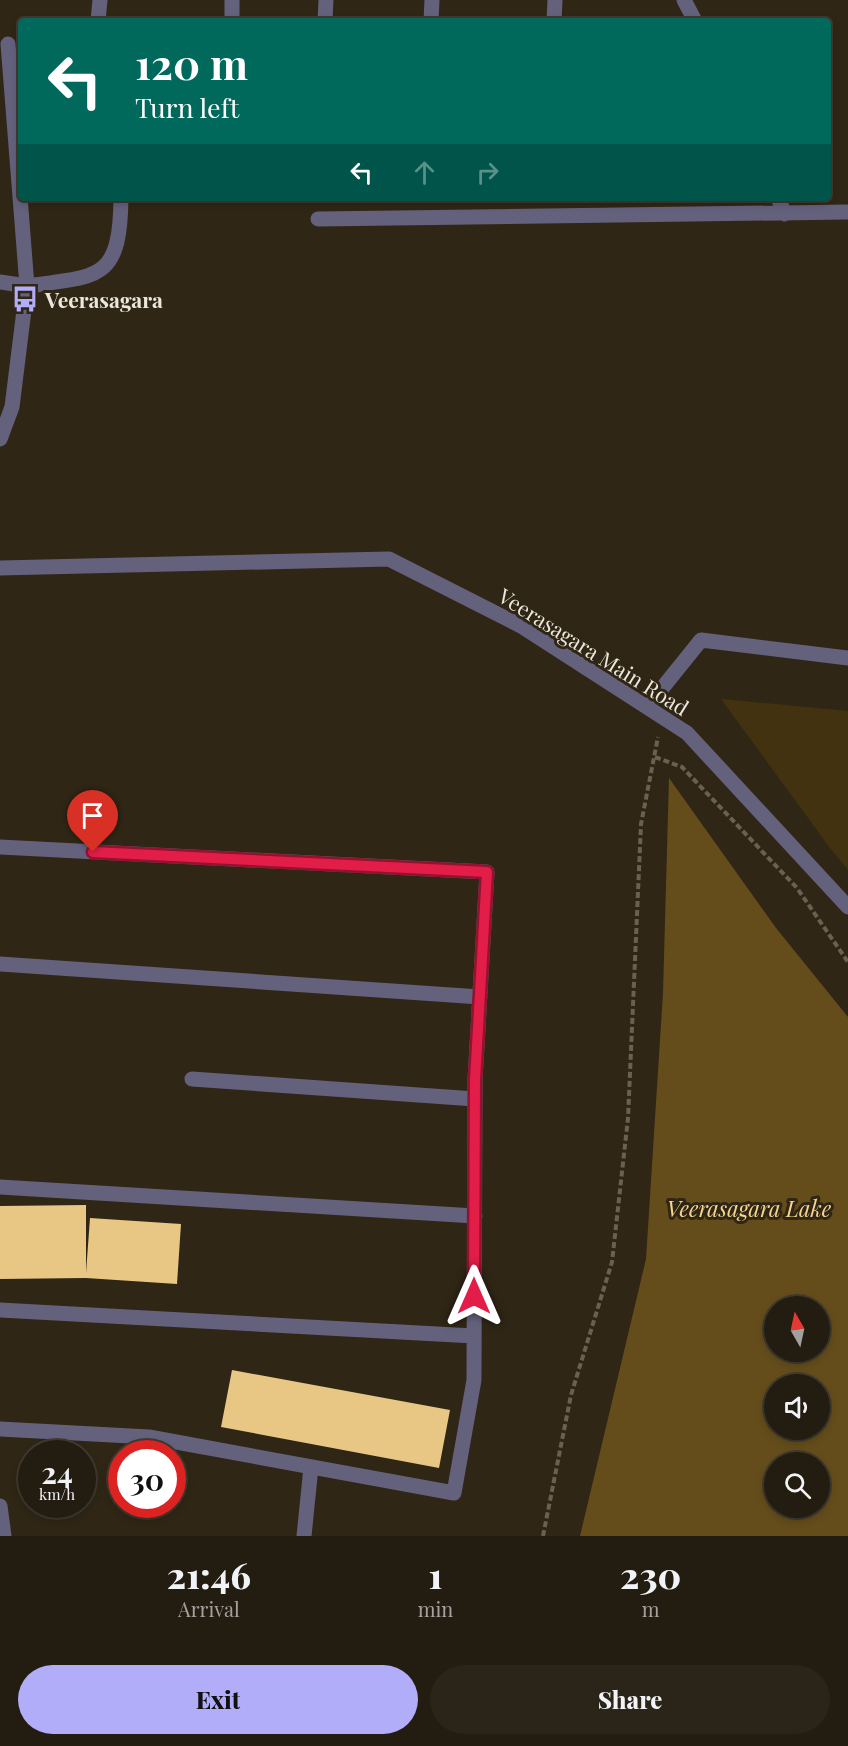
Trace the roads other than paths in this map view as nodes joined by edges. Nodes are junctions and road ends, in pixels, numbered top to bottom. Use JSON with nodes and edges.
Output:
{"nodes":[{"id":1,"x":99,"y":0,"type":"edge"},
{"id":2,"x":231,"y":0,"type":"edge"},
{"id":3,"x":326,"y":0,"type":"edge"},
{"id":4,"x":432,"y":0,"type":"edge"},
{"id":5,"x":555,"y":0,"type":"edge"},
{"id":6,"x":684,"y":0,"type":"edge"},
{"id":7,"x":98,"y":18,"type":"edge"},
{"id":8,"x":232,"y":18,"type":"edge"},
{"id":9,"x":325,"y":18,"type":"edge"},
{"id":10,"x":431,"y":18,"type":"edge"},
{"id":11,"x":554,"y":18,"type":"edge"},
{"id":12,"x":693,"y":18,"type":"edge"},
{"id":13,"x":10,"y":44,"type":"edge"},
{"id":14,"x":18,"y":158,"type":"edge"},
{"id":15,"x":21,"y":201,"type":"edge"},
{"id":16,"x":121,"y":201,"type":"edge"},
{"id":17,"x":779,"y":201,"type":"edge"},
{"id":18,"x":848,"y":212,"type":"edge"},
{"id":19,"x":785,"y":214,"type":"junction"},
{"id":20,"x":318,"y":219,"type":"dead end"},
{"id":21,"x":0,"y":282,"type":"edge"},
{"id":22,"x":27,"y":286,"type":"junction"},
{"id":23,"x":0,"y":439,"type":"edge"},
{"id":24,"x":0,"y":568,"type":"edge"},
{"id":25,"x":848,"y":658,"type":"edge"},
{"id":26,"x":653,"y":711,"type":"junction"},
{"id":27,"x":0,"y":847,"type":"edge"},
{"id":28,"x":848,"y":907,"type":"edge"},
{"id":29,"x":0,"y":964,"type":"edge"},
{"id":30,"x":480,"y":997,"type":"junction"},
{"id":31,"x":192,"y":1079,"type":"dead end"},
{"id":32,"x":475,"y":1099,"type":"junction"},
{"id":33,"x":0,"y":1187,"type":"edge"},
{"id":34,"x":475,"y":1216,"type":"junction"},
{"id":35,"x":0,"y":1310,"type":"edge"},
{"id":36,"x":474,"y":1336,"type":"junction"},
{"id":37,"x":0,"y":1429,"type":"edge"},
{"id":38,"x":311,"y":1467,"type":"junction"},
{"id":39,"x":0,"y":1506,"type":"edge"},
{"id":40,"x":4,"y":1536,"type":"edge"},
{"id":41,"x":304,"y":1536,"type":"edge"}],
"edges":[{"from":1,"to":7,"type":"street"},
{"from":2,"to":8,"type":"street"},
{"from":3,"to":9,"type":"street"},
{"from":4,"to":10,"type":"street"},
{"from":5,"to":11,"type":"street"},
{"from":6,"to":12,"type":"street"},
{"from":13,"to":14,"type":"street"},
{"from":15,"to":22,"type":"street"},
{"from":16,"to":22,"type":"street"},
{"from":17,"to":19,"type":"street"},
{"from":18,"to":19,"type":"street"},
{"from":19,"to":20,"type":"street"},
{"from":21,"to":22,"type":"street"},
{"from":22,"to":23,"type":"street"},
{"from":24,"to":26,"type":"street","name":"Veerasagara Main Road"},
{"from":25,"to":26,"type":"street"},
{"from":26,"to":28,"type":"street","name":"Veerasagara Main Road"},
{"from":27,"to":30,"type":"street"},
{"from":29,"to":30,"type":"street"},
{"from":30,"to":32,"type":"street"},
{"from":31,"to":32,"type":"street"},
{"from":32,"to":34,"type":"street"},
{"from":33,"to":34,"type":"street"},
{"from":34,"to":36,"type":"street"},
{"from":35,"to":36,"type":"street"},
{"from":36,"to":38,"type":"street"},
{"from":37,"to":38,"type":"street"},
{"from":38,"to":41,"type":"street"},
{"from":39,"to":40,"type":"street"}]}
